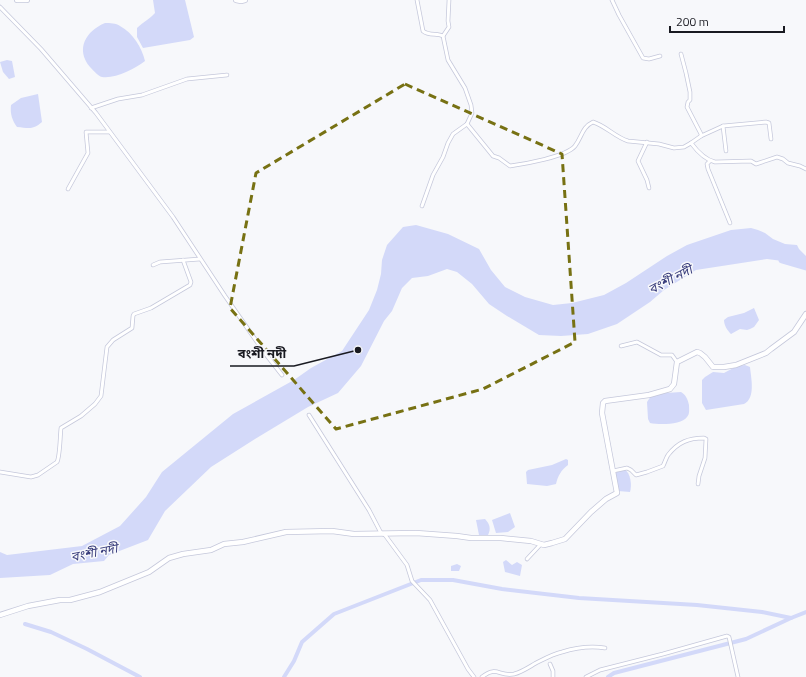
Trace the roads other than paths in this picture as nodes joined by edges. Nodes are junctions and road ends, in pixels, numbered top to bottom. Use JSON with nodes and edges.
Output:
{"nodes":[{"id":1,"x":17,"y":0,"type":"edge"},
{"id":2,"x":27,"y":0,"type":"edge"},
{"id":3,"x":236,"y":0,"type":"edge"},
{"id":4,"x":245,"y":0,"type":"edge"},
{"id":5,"x":417,"y":0,"type":"edge"},
{"id":6,"x":449,"y":0,"type":"edge"},
{"id":7,"x":612,"y":0,"type":"edge"},
{"id":8,"x":0,"y":7,"type":"edge"},
{"id":9,"x":443,"y":36,"type":"junction"},
{"id":10,"x":681,"y":54,"type":"dead end"},
{"id":11,"x":660,"y":56,"type":"dead end"},
{"id":12,"x":227,"y":75,"type":"dead end"},
{"id":13,"x":91,"y":108,"type":"junction"},
{"id":14,"x":467,"y":124,"type":"junction"},
{"id":15,"x":723,"y":126,"type":"junction"},
{"id":16,"x":109,"y":132,"type":"junction"},
{"id":17,"x":701,"y":136,"type":"junction"},
{"id":18,"x":771,"y":139,"type":"dead end"},
{"id":19,"x":647,"y":142,"type":"junction"},
{"id":20,"x":691,"y":143,"type":"junction"},
{"id":21,"x":726,"y":151,"type":"dead end"},
{"id":22,"x":710,"y":161,"type":"junction"},
{"id":23,"x":806,"y":169,"type":"edge"},
{"id":24,"x":68,"y":188,"type":"dead end"},
{"id":25,"x":649,"y":188,"type":"dead end"},
{"id":26,"x":422,"y":206,"type":"dead end"},
{"id":27,"x":730,"y":223,"type":"dead end"},
{"id":28,"x":200,"y":259,"type":"junction"},
{"id":29,"x":183,"y":260,"type":"junction"},
{"id":30,"x":153,"y":265,"type":"dead end"},
{"id":31,"x":806,"y":314,"type":"edge"},
{"id":32,"x":621,"y":346,"type":"dead end"},
{"id":33,"x":678,"y":362,"type":"junction"},
{"id":34,"x":282,"y":375,"type":"dead end"},
{"id":35,"x":309,"y":415,"type":"dead end"},
{"id":36,"x":613,"y":471,"type":"junction"},
{"id":37,"x":0,"y":472,"type":"edge"},
{"id":38,"x":698,"y":484,"type":"dead end"},
{"id":39,"x":381,"y":533,"type":"junction"},
{"id":40,"x":542,"y":544,"type":"junction"},
{"id":41,"x":527,"y":559,"type":"dead end"},
{"id":42,"x":0,"y":615,"type":"edge"},
{"id":43,"x":605,"y":648,"type":"dead end"},
{"id":44,"x":550,"y":664,"type":"dead end"},
{"id":45,"x":474,"y":677,"type":"edge"},
{"id":46,"x":482,"y":677,"type":"edge"},
{"id":47,"x":553,"y":677,"type":"edge"},
{"id":48,"x":586,"y":677,"type":"edge"},
{"id":49,"x":738,"y":677,"type":"edge"}],
"edges":[{"from":1,"to":2,"type":"street"},
{"from":3,"to":4,"type":"street"},
{"from":5,"to":9,"type":"street"},
{"from":6,"to":9,"type":"street"},
{"from":7,"to":11,"type":"street"},
{"from":8,"to":13,"type":"street"},
{"from":9,"to":14,"type":"street"},
{"from":10,"to":17,"type":"street"},
{"from":12,"to":13,"type":"street"},
{"from":13,"to":16,"type":"street"},
{"from":14,"to":19,"type":"street"},
{"from":14,"to":26,"type":"street"},
{"from":15,"to":17,"type":"street"},
{"from":15,"to":18,"type":"street"},
{"from":15,"to":21,"type":"street"},
{"from":16,"to":24,"type":"street"},
{"from":16,"to":28,"type":"street"},
{"from":17,"to":20,"type":"street"},
{"from":19,"to":20,"type":"street"},
{"from":19,"to":25,"type":"street"},
{"from":20,"to":22,"type":"street"},
{"from":22,"to":23,"type":"street"},
{"from":22,"to":27,"type":"street"},
{"from":28,"to":29,"type":"street"},
{"from":28,"to":34,"type":"street"},
{"from":29,"to":30,"type":"street"},
{"from":29,"to":37,"type":"street"},
{"from":31,"to":33,"type":"street"},
{"from":32,"to":33,"type":"street"},
{"from":33,"to":36,"type":"street"},
{"from":35,"to":39,"type":"street"},
{"from":36,"to":38,"type":"street"},
{"from":36,"to":40,"type":"street"},
{"from":39,"to":40,"type":"street"},
{"from":39,"to":42,"type":"street"},
{"from":39,"to":45,"type":"street"},
{"from":40,"to":41,"type":"street"},
{"from":43,"to":46,"type":"street"},
{"from":44,"to":47,"type":"street"},
{"from":48,"to":49,"type":"street"}]}
